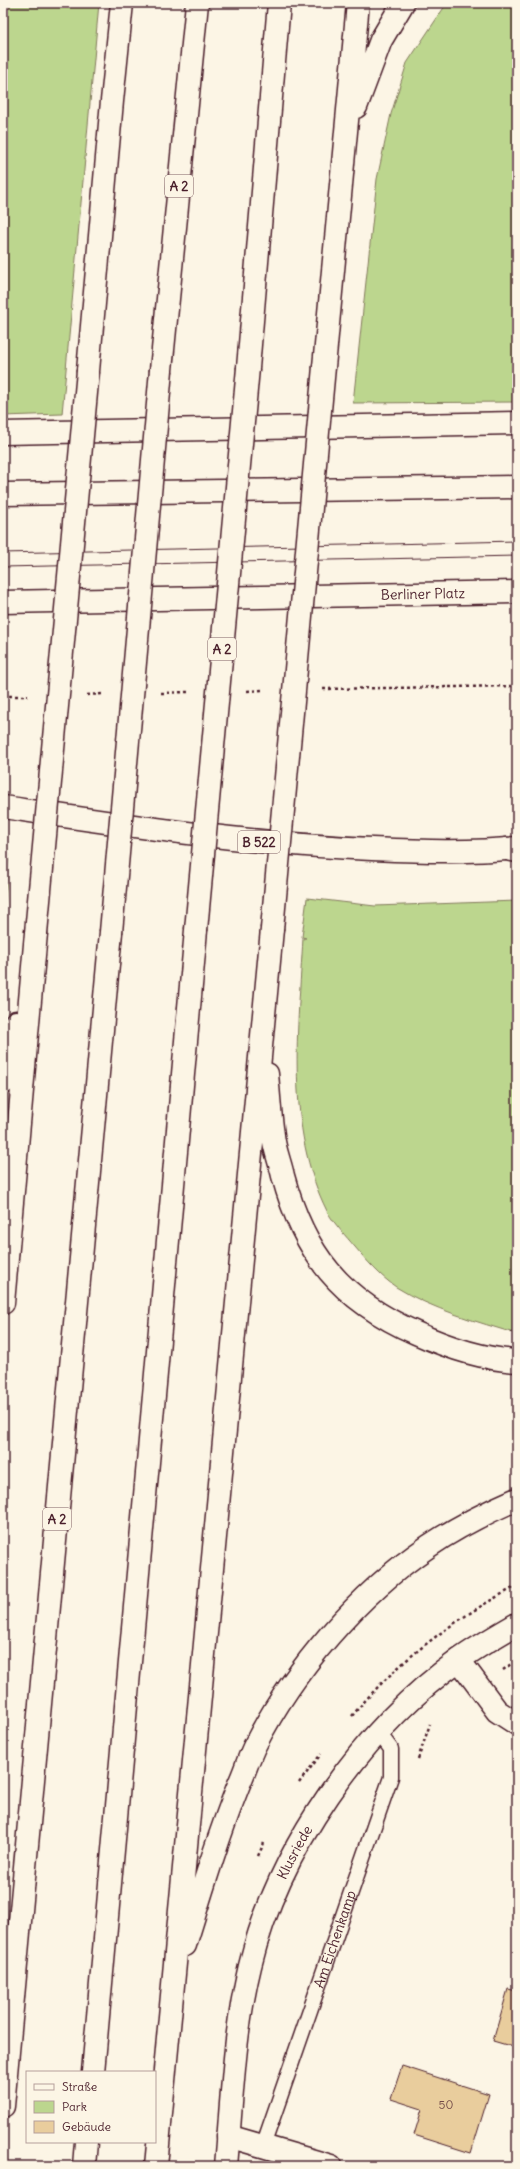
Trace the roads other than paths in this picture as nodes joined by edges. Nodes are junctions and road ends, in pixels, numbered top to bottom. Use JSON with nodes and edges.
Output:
{"nodes":[{"id":1,"x":109,"y":3,"type":"edge"},
{"id":2,"x":122,"y":3,"type":"edge"},
{"id":3,"x":197,"y":3,"type":"edge"},
{"id":4,"x":278,"y":3,"type":"edge"},
{"id":5,"x":358,"y":3,"type":"edge"},
{"id":6,"x":403,"y":3,"type":"edge"},
{"id":7,"x":112,"y":101,"type":"junction"},
{"id":8,"x":346,"y":134,"type":"junction"},
{"id":9,"x":517,"y":423,"type":"edge"},
{"id":10,"x":3,"y":433,"type":"edge"},
{"id":11,"x":517,"y":487,"type":"edge"},
{"id":12,"x":3,"y":494,"type":"edge"},
{"id":13,"x":517,"y":592,"type":"edge"},
{"id":14,"x":3,"y":602,"type":"edge"},
{"id":15,"x":3,"y":807,"type":"edge"},
{"id":16,"x":514,"y":849,"type":"edge"},
{"id":17,"x":36,"y":933,"type":"junction"},
{"id":18,"x":263,"y":1018,"type":"junction"},
{"id":19,"x":3,"y":1083,"type":"edge"},
{"id":20,"x":3,"y":1303,"type":"edge"},
{"id":21,"x":517,"y":1361,"type":"edge"},
{"id":22,"x":517,"y":1499,"type":"edge"},
{"id":23,"x":517,"y":1624,"type":"edge"},
{"id":24,"x":459,"y":1660,"type":"junction"},
{"id":25,"x":517,"y":1724,"type":"edge"},
{"id":26,"x":379,"y":1733,"type":"junction"},
{"id":27,"x":172,"y":1990,"type":"junction"},
{"id":28,"x":93,"y":2071,"type":"edge"},
{"id":29,"x":3,"y":2106,"type":"edge"},
{"id":30,"x":228,"y":2136,"type":"junction"},
{"id":31,"x":86,"y":2143,"type":"edge"},
{"id":32,"x":263,"y":2146,"type":"junction"},
{"id":33,"x":84,"y":2166,"type":"edge"},
{"id":34,"x":156,"y":2166,"type":"edge"},
{"id":35,"x":226,"y":2166,"type":"edge"},
{"id":36,"x":331,"y":2166,"type":"edge"}],
"edges":[{"from":1,"to":7,"type":"main road"},
{"from":2,"to":7,"type":"main road"},
{"from":3,"to":29,"type":"main road","number":"A 2","bridge":true},
{"from":4,"to":28,"type":"main road","number":"A 2","bridge":true},
{"from":5,"to":8,"type":"main road"},
{"from":6,"to":8,"type":"main road"},
{"from":7,"to":17,"type":"main road","bridge":true},
{"from":8,"to":18,"type":"main road","bridge":true},
{"from":9,"to":10,"type":"main road"},
{"from":11,"to":12,"type":"main road"},
{"from":13,"to":14,"type":"main road","name":"Berliner Platz"},
{"from":15,"to":16,"type":"main road","number":"B 522"},
{"from":17,"to":19,"type":"main road"},
{"from":17,"to":20,"type":"main road"},
{"from":18,"to":21,"type":"main road"},
{"from":18,"to":27,"type":"main road"},
{"from":22,"to":27,"type":"main road"},
{"from":23,"to":24,"type":"main road","name":"Klusriede"},
{"from":24,"to":25,"type":"main road"},
{"from":24,"to":26,"type":"main road","name":"Klusriede"},
{"from":26,"to":30,"type":"main road","name":"Klusriede"},
{"from":26,"to":32,"type":"lane","name":"Am Eichenkamp"},
{"from":27,"to":34,"type":"main road"},
{"from":30,"to":32,"type":"main road"},
{"from":30,"to":35,"type":"main road","name":"Klusriede"},
{"from":31,"to":33,"type":"main road"},
{"from":32,"to":36,"type":"main road"}]}
